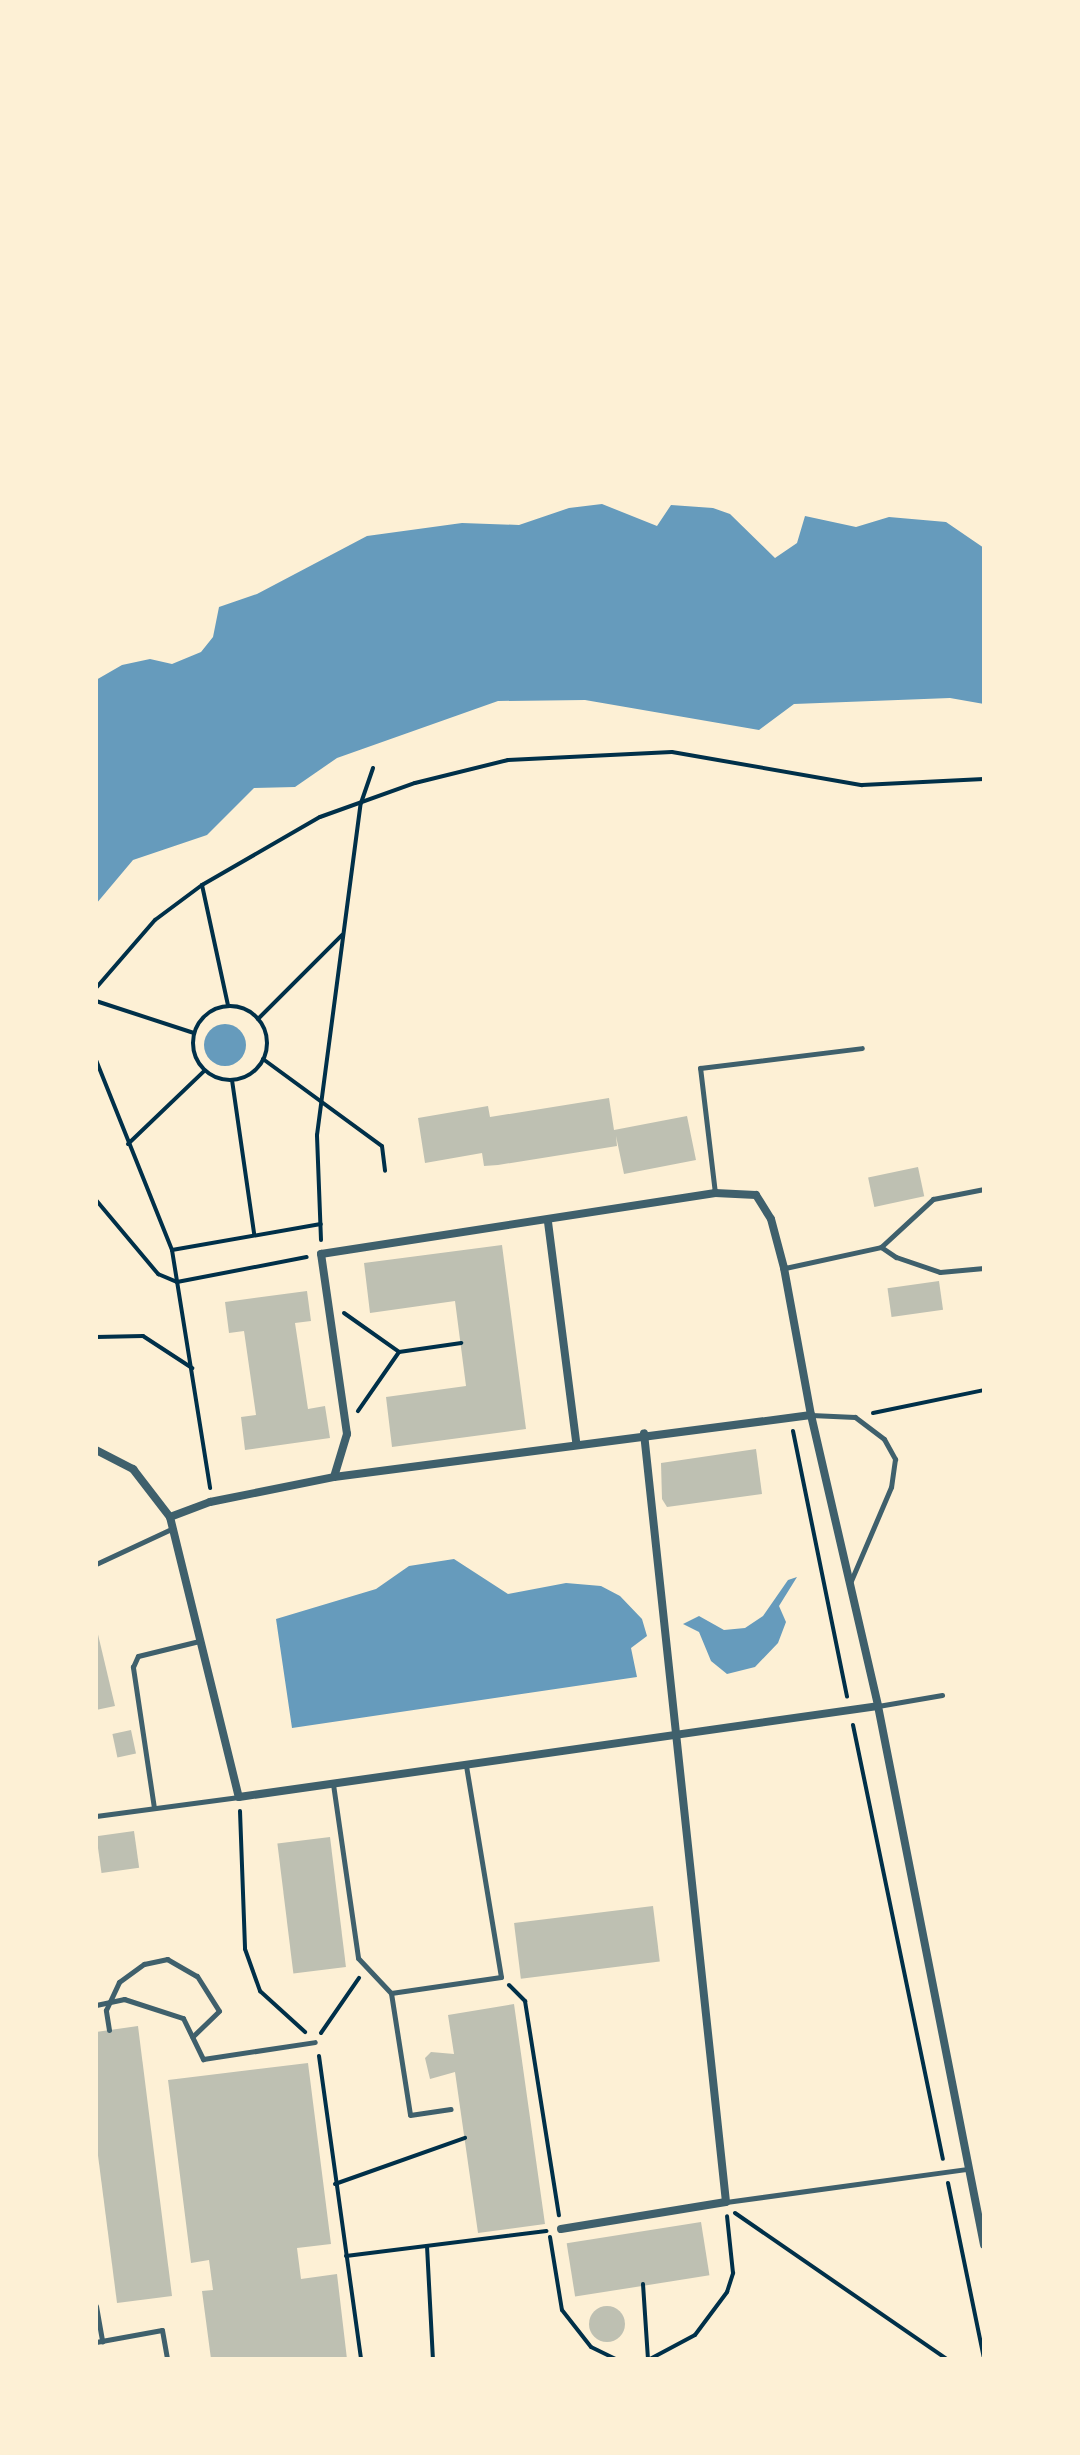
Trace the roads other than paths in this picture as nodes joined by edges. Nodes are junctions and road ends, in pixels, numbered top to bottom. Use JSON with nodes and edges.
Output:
{"nodes":[{"id":1,"x":862,"y":1048,"type":"dead end"},
{"id":2,"x":984,"y":1189,"type":"edge"},
{"id":3,"x":715,"y":1193,"type":"junction"},
{"id":4,"x":548,"y":1222,"type":"junction"},
{"id":5,"x":881,"y":1247,"type":"junction"},
{"id":6,"x":784,"y":1268,"type":"junction"},
{"id":7,"x":984,"y":1268,"type":"edge"},
{"id":8,"x":811,"y":1415,"type":"junction"},
{"id":9,"x":644,"y":1433,"type":"junction"},
{"id":10,"x":576,"y":1442,"type":"junction"},
{"id":11,"x":96,"y":1450,"type":"edge"},
{"id":12,"x":334,"y":1477,"type":"junction"},
{"id":13,"x":170,"y":1517,"type":"junction"},
{"id":14,"x":171,"y":1529,"type":"junction"},
{"id":15,"x":96,"y":1564,"type":"edge"},
{"id":16,"x":850,"y":1586,"type":"junction"},
{"id":17,"x":199,"y":1641,"type":"junction"},
{"id":18,"x":942,"y":1695,"type":"dead end"},
{"id":19,"x":878,"y":1706,"type":"junction"},
{"id":20,"x":675,"y":1737,"type":"junction"},
{"id":21,"x":466,"y":1766,"type":"junction"},
{"id":22,"x":333,"y":1784,"type":"junction"},
{"id":23,"x":239,"y":1797,"type":"junction"},
{"id":24,"x":154,"y":1808,"type":"junction"},
{"id":25,"x":96,"y":1816,"type":"edge"},
{"id":26,"x":391,"y":1993,"type":"junction"},
{"id":27,"x":96,"y":2005,"type":"edge"},
{"id":28,"x":109,"y":2030,"type":"dead end"},
{"id":29,"x":192,"y":2037,"type":"junction"},
{"id":30,"x":315,"y":2042,"type":"road end"},
{"id":31,"x":451,"y":2109,"type":"dead end"},
{"id":32,"x":968,"y":2169,"type":"junction"},
{"id":33,"x":726,"y":2202,"type":"junction"},
{"id":34,"x":561,"y":2229,"type":"road end"},
{"id":35,"x":984,"y":2245,"type":"edge"},
{"id":36,"x":96,"y":2306,"type":"edge"},
{"id":37,"x":99,"y":2342,"type":"edge"},
{"id":38,"x":167,"y":2359,"type":"edge"}],
"edges":[{"from":1,"to":3,"type":"lane"},
{"from":2,"to":5,"type":"lane"},
{"from":3,"to":4,"type":"street"},
{"from":3,"to":6,"type":"street"},
{"from":4,"to":10,"type":"street"},
{"from":4,"to":12,"type":"street"},
{"from":5,"to":6,"type":"lane"},
{"from":5,"to":7,"type":"lane"},
{"from":6,"to":8,"type":"street"},
{"from":8,"to":9,"type":"street"},
{"from":8,"to":16,"type":"street"},
{"from":8,"to":16,"type":"lane"},
{"from":9,"to":10,"type":"street"},
{"from":9,"to":20,"type":"street"},
{"from":10,"to":12,"type":"street"},
{"from":11,"to":13,"type":"street"},
{"from":12,"to":13,"type":"street"},
{"from":13,"to":14,"type":"street"},
{"from":14,"to":15,"type":"lane"},
{"from":14,"to":17,"type":"street"},
{"from":16,"to":19,"type":"street"},
{"from":17,"to":23,"type":"street"},
{"from":17,"to":24,"type":"lane"},
{"from":18,"to":19,"type":"lane"},
{"from":19,"to":20,"type":"street"},
{"from":19,"to":32,"type":"street"},
{"from":20,"to":21,"type":"street"},
{"from":20,"to":33,"type":"street"},
{"from":21,"to":22,"type":"street"},
{"from":21,"to":26,"type":"lane"},
{"from":22,"to":23,"type":"street"},
{"from":22,"to":26,"type":"lane"},
{"from":23,"to":24,"type":"lane"},
{"from":24,"to":25,"type":"lane"},
{"from":26,"to":31,"type":"lane"},
{"from":27,"to":29,"type":"lane"},
{"from":28,"to":29,"type":"lane"},
{"from":29,"to":30,"type":"lane"},
{"from":32,"to":33,"type":"lane"},
{"from":32,"to":35,"type":"street"},
{"from":33,"to":34,"type":"street"},
{"from":36,"to":37,"type":"lane"},
{"from":37,"to":38,"type":"lane"}]}
